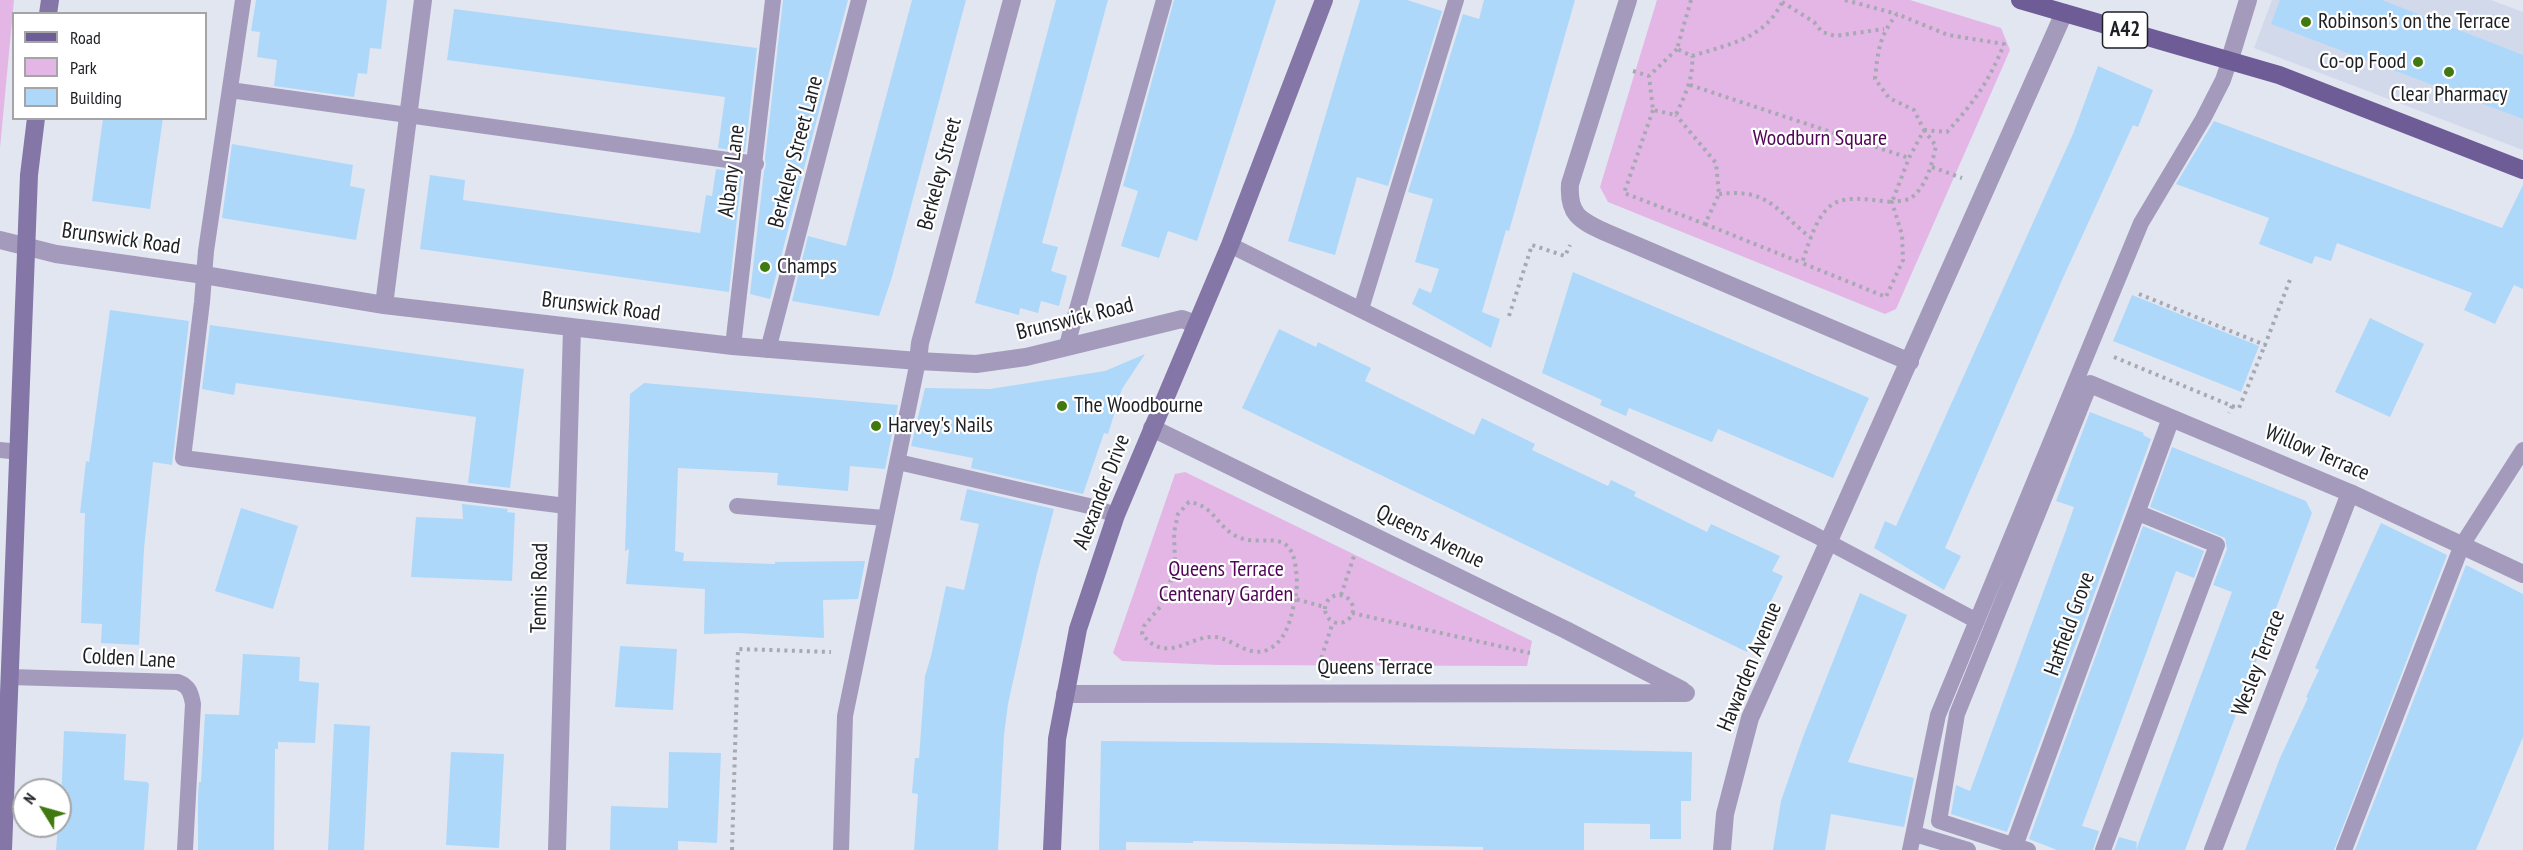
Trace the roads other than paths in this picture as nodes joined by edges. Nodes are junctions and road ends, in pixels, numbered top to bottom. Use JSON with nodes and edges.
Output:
{"nodes":[{"id":1,"x":243,"y":0,"type":"edge"},
{"id":2,"x":423,"y":0,"type":"edge"},
{"id":3,"x":773,"y":0,"type":"edge"},
{"id":4,"x":859,"y":0,"type":"edge"},
{"id":5,"x":1012,"y":0,"type":"edge"},
{"id":6,"x":1164,"y":0,"type":"edge"},
{"id":7,"x":1324,"y":0,"type":"edge"},
{"id":8,"x":1628,"y":0,"type":"edge"},
{"id":9,"x":2020,"y":0,"type":"edge"},
{"id":10,"x":2248,"y":0,"type":"edge"},
{"id":11,"x":1451,"y":1,"type":"edge"},
{"id":12,"x":2064,"y":13,"type":"junction"},
{"id":13,"x":2230,"y":59,"type":"junction"},
{"id":14,"x":230,"y":90,"type":"junction"},
{"id":15,"x":407,"y":116,"type":"junction"},
{"id":16,"x":36,"y":120,"type":"edge"},
{"id":17,"x":756,"y":164,"type":"junction"},
{"id":18,"x":2523,"y":171,"type":"edge"},
{"id":19,"x":0,"y":240,"type":"edge"},
{"id":20,"x":1230,"y":245,"type":"junction"},
{"id":21,"x":26,"y":246,"type":"junction"},
{"id":22,"x":204,"y":275,"type":"junction"},
{"id":23,"x":384,"y":305,"type":"junction"},
{"id":24,"x":1361,"y":309,"type":"junction"},
{"id":25,"x":1196,"y":324,"type":"junction"},
{"id":26,"x":572,"y":328,"type":"junction"},
{"id":27,"x":1067,"y":345,"type":"junction"},
{"id":28,"x":733,"y":346,"type":"junction"},
{"id":29,"x":768,"y":350,"type":"junction"},
{"id":30,"x":918,"y":362,"type":"junction"},
{"id":31,"x":1910,"y":362,"type":"junction"},
{"id":32,"x":2090,"y":384,"type":"joint"},
{"id":33,"x":2171,"y":418,"type":"junction"},
{"id":34,"x":1152,"y":428,"type":"junction"},
{"id":35,"x":0,"y":450,"type":"edge"},
{"id":36,"x":2523,"y":450,"type":"edge"},
{"id":37,"x":19,"y":452,"type":"junction"},
{"id":38,"x":898,"y":462,"type":"junction"},
{"id":39,"x":2350,"y":492,"type":"junction"},
{"id":40,"x":566,"y":506,"type":"junction"},
{"id":41,"x":737,"y":506,"type":"dead end"},
{"id":42,"x":2136,"y":512,"type":"junction"},
{"id":43,"x":1116,"y":515,"type":"junction"},
{"id":44,"x":885,"y":518,"type":"junction"},
{"id":45,"x":1830,"y":543,"type":"junction"},
{"id":46,"x":2462,"y":545,"type":"junction"},
{"id":47,"x":2523,"y":574,"type":"edge"},
{"id":48,"x":1977,"y":621,"type":"junction"},
{"id":49,"x":5,"y":677,"type":"edge"},
{"id":50,"x":1686,"y":693,"type":"joint"},
{"id":51,"x":1065,"y":694,"type":"junction"},
{"id":52,"x":1912,"y":842,"type":"edge"},
{"id":53,"x":2021,"y":848,"type":"edge"},
{"id":54,"x":3,"y":850,"type":"edge"},
{"id":55,"x":185,"y":850,"type":"edge"},
{"id":56,"x":557,"y":850,"type":"edge"},
{"id":57,"x":841,"y":850,"type":"edge"},
{"id":58,"x":1052,"y":850,"type":"edge"},
{"id":59,"x":1722,"y":850,"type":"edge"},
{"id":60,"x":1968,"y":850,"type":"edge"},
{"id":61,"x":2103,"y":850,"type":"edge"},
{"id":62,"x":2213,"y":850,"type":"edge"},
{"id":63,"x":2344,"y":850,"type":"edge"}],
"edges":[{"from":1,"to":14,"type":"lane"},
{"from":2,"to":15,"type":"street"},
{"from":3,"to":17,"type":"lane","name":"Albany Lane"},
{"from":4,"to":29,"type":"lane","name":"Berkeley Street Lane"},
{"from":5,"to":30,"type":"street","name":"Berkeley Street"},
{"from":6,"to":27,"type":"lane"},
{"from":7,"to":20,"type":"main road","name":"Alexander Drive"},
{"from":8,"to":31,"type":"street"},
{"from":9,"to":12,"type":"main road","number":"A42"},
{"from":10,"to":13,"type":"street"},
{"from":11,"to":24,"type":"lane"},
{"from":12,"to":13,"type":"main road","number":"A42"},
{"from":12,"to":31,"type":"street"},
{"from":13,"to":18,"type":"main road","number":"A42"},
{"from":13,"to":48,"type":"lane"},
{"from":14,"to":15,"type":"lane"},
{"from":14,"to":22,"type":"lane"},
{"from":15,"to":17,"type":"lane"},
{"from":15,"to":23,"type":"street"},
{"from":16,"to":21,"type":"main road"},
{"from":17,"to":28,"type":"lane","name":"Albany Lane"},
{"from":19,"to":21,"type":"street","name":"Brunswick Road"},
{"from":20,"to":24,"type":"lane"},
{"from":20,"to":25,"type":"main road","name":"Alexander Drive"},
{"from":21,"to":22,"type":"street","name":"Brunswick Road"},
{"from":21,"to":37,"type":"main road"},
{"from":22,"to":23,"type":"street","name":"Brunswick Road"},
{"from":22,"to":40,"type":"lane"},
{"from":23,"to":26,"type":"street","name":"Brunswick Road"},
{"from":24,"to":45,"type":"lane"},
{"from":25,"to":27,"type":"street","name":"Brunswick Road"},
{"from":25,"to":34,"type":"main road","name":"Alexander Drive"},
{"from":26,"to":28,"type":"street","name":"Brunswick Road"},
{"from":26,"to":40,"type":"street","name":"Tennis Road"},
{"from":27,"to":30,"type":"street","name":"Brunswick Road"},
{"from":28,"to":29,"type":"street","name":"Brunswick Road"},
{"from":29,"to":30,"type":"street","name":"Brunswick Road"},
{"from":30,"to":38,"type":"lane"},
{"from":31,"to":45,"type":"street"},
{"from":32,"to":33,"type":"street","name":"Willow Terrace"},
{"from":32,"to":53,"type":"lane"},
{"from":33,"to":39,"type":"street","name":"Willow Terrace"},
{"from":33,"to":42,"type":"street","name":"Hatfield Grove"},
{"from":34,"to":43,"type":"main road","name":"Alexander Drive"},
{"from":34,"to":50,"type":"street","name":"Queens Avenue"},
{"from":35,"to":37,"type":"lane"},
{"from":36,"to":46,"type":"lane"},
{"from":37,"to":49,"type":"main road"},
{"from":38,"to":43,"type":"lane"},
{"from":38,"to":44,"type":"lane"},
{"from":39,"to":46,"type":"street","name":"Willow Terrace"},
{"from":39,"to":62,"type":"street","name":"Wesley Terrace"},
{"from":40,"to":56,"type":"street","name":"Tennis Road"},
{"from":41,"to":44,"type":"lane"},
{"from":42,"to":53,"type":"street","name":"Hatfield Grove"},
{"from":42,"to":61,"type":"lane"},
{"from":43,"to":51,"type":"main road","name":"Alexander Drive"},
{"from":44,"to":57,"type":"lane"},
{"from":45,"to":48,"type":"lane"},
{"from":45,"to":59,"type":"street","name":"Hawarden Avenue"},
{"from":46,"to":47,"type":"street","name":"Willow Terrace"},
{"from":46,"to":63,"type":"lane"},
{"from":48,"to":52,"type":"lane"},
{"from":49,"to":54,"type":"main road"},
{"from":49,"to":55,"type":"lane","name":"Colden Lane"},
{"from":50,"to":51,"type":"street","name":"Queens Terrace"},
{"from":51,"to":58,"type":"main road","name":"Alexander Drive"},
{"from":52,"to":60,"type":"lane"}]}
